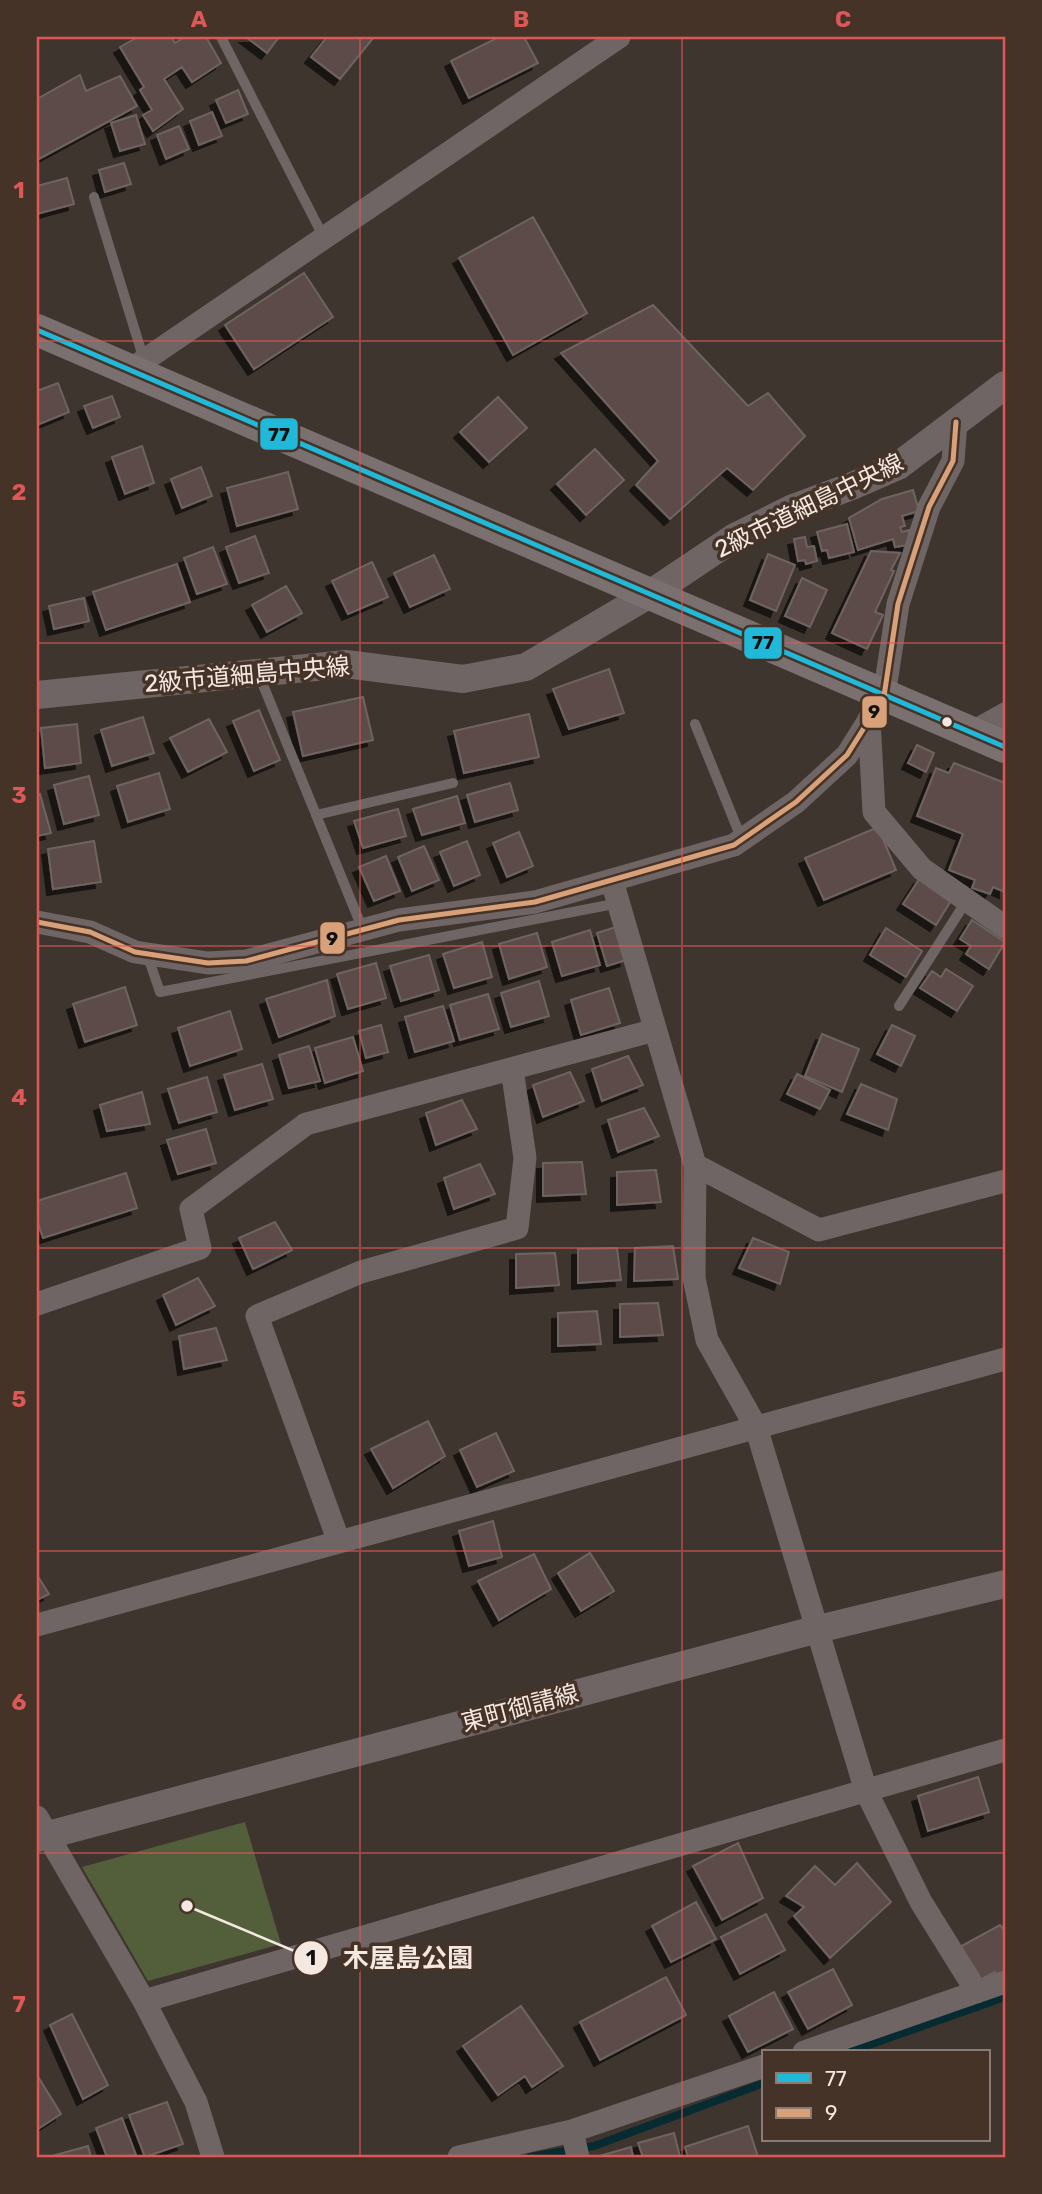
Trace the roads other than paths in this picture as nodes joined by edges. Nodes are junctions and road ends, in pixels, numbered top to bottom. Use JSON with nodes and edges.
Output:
{"nodes":[{"id":1,"x":221,"y":37,"type":"edge"},
{"id":2,"x":619,"y":37,"type":"edge"},
{"id":3,"x":94,"y":197,"type":"dead end"},
{"id":4,"x":324,"y":238,"type":"junction"},
{"id":5,"x":37,"y":330,"type":"edge"},
{"id":6,"x":137,"y":365,"type":"junction"},
{"id":7,"x":1005,"y":385,"type":"edge"},
{"id":8,"x":956,"y":422,"type":"junction"},
{"id":9,"x":650,"y":594,"type":"junction"},
{"id":10,"x":258,"y":673,"type":"junction"},
{"id":11,"x":37,"y":695,"type":"edge"},
{"id":12,"x":877,"y":707,"type":"junction"},
{"id":13,"x":1005,"y":714,"type":"edge"},
{"id":14,"x":695,"y":724,"type":"dead end"},
{"id":15,"x":971,"y":733,"type":"junction"},
{"id":16,"x":1005,"y":747,"type":"edge"},
{"id":17,"x":453,"y":783,"type":"dead end"},
{"id":18,"x":317,"y":815,"type":"junction"},
{"id":19,"x":742,"y":840,"type":"junction"},
{"id":20,"x":612,"y":881,"type":"junction"},
{"id":21,"x":967,"y":900,"type":"junction"},
{"id":22,"x":619,"y":903,"type":"junction"},
{"id":23,"x":547,"y":908,"type":"junction"},
{"id":24,"x":37,"y":922,"type":"edge"},
{"id":25,"x":1005,"y":927,"type":"edge"},
{"id":26,"x":363,"y":930,"type":"junction"},
{"id":27,"x":147,"y":954,"type":"junction"},
{"id":28,"x":899,"y":1006,"type":"dead end"},
{"id":29,"x":655,"y":1030,"type":"junction"},
{"id":30,"x":512,"y":1069,"type":"junction"},
{"id":31,"x":695,"y":1165,"type":"junction"},
{"id":32,"x":1005,"y":1181,"type":"edge"},
{"id":33,"x":37,"y":1304,"type":"edge"},
{"id":34,"x":1005,"y":1359,"type":"edge"},
{"id":35,"x":756,"y":1426,"type":"junction"},
{"id":36,"x":339,"y":1542,"type":"junction"},
{"id":37,"x":1005,"y":1584,"type":"edge"},
{"id":38,"x":37,"y":1625,"type":"edge"},
{"id":39,"x":818,"y":1629,"type":"junction"},
{"id":40,"x":1005,"y":1750,"type":"edge"},
{"id":41,"x":866,"y":1791,"type":"junction"},
{"id":42,"x":40,"y":1830,"type":"edge"},
{"id":43,"x":1005,"y":1982,"type":"edge"},
{"id":44,"x":977,"y":1992,"type":"junction"},
{"id":45,"x":144,"y":2001,"type":"junction"},
{"id":46,"x":810,"y":2050,"type":"edge"},
{"id":47,"x":762,"y":2067,"type":"edge"},
{"id":48,"x":572,"y":2131,"type":"junction"},
{"id":49,"x":213,"y":2157,"type":"edge"},
{"id":50,"x":459,"y":2157,"type":"edge"},
{"id":51,"x":578,"y":2157,"type":"edge"}],
"edges":[{"from":1,"to":4,"type":"lane"},
{"from":2,"to":4,"type":"street"},
{"from":3,"to":6,"type":"lane"},
{"from":4,"to":6,"type":"street"},
{"from":5,"to":6,"type":"main road"},
{"from":6,"to":9,"type":"main road"},
{"from":7,"to":8,"type":"street","name":"2級市道細島中央線"},
{"from":8,"to":9,"type":"street","name":"2級市道細島中央線"},
{"from":8,"to":12,"type":"street"},
{"from":9,"to":10,"type":"street","name":"2級市道細島中央線"},
{"from":9,"to":12,"type":"main road"},
{"from":10,"to":11,"type":"street","name":"2級市道細島中央線"},
{"from":10,"to":18,"type":"lane"},
{"from":12,"to":15,"type":"main road"},
{"from":12,"to":19,"type":"street"},
{"from":12,"to":21,"type":"street"},
{"from":13,"to":15,"type":"street"},
{"from":14,"to":19,"type":"lane"},
{"from":15,"to":16,"type":"main road"},
{"from":17,"to":18,"type":"lane"},
{"from":18,"to":26,"type":"lane"},
{"from":19,"to":20,"type":"street"},
{"from":20,"to":22,"type":"street"},
{"from":20,"to":23,"type":"street"},
{"from":21,"to":25,"type":"street"},
{"from":21,"to":28,"type":"lane"},
{"from":22,"to":23,"type":"lane"},
{"from":22,"to":29,"type":"street"},
{"from":23,"to":26,"type":"street"},
{"from":23,"to":27,"type":"lane"},
{"from":24,"to":27,"type":"street"},
{"from":26,"to":27,"type":"street"},
{"from":29,"to":30,"type":"street"},
{"from":29,"to":31,"type":"street"},
{"from":30,"to":33,"type":"street"},
{"from":30,"to":36,"type":"street"},
{"from":31,"to":32,"type":"street"},
{"from":31,"to":35,"type":"street"},
{"from":34,"to":35,"type":"street"},
{"from":35,"to":36,"type":"street"},
{"from":35,"to":39,"type":"street"},
{"from":36,"to":38,"type":"street"},
{"from":37,"to":39,"type":"street","name":"東町御請線"},
{"from":39,"to":41,"type":"street"},
{"from":39,"to":42,"type":"street","name":"東町御請線"},
{"from":40,"to":41,"type":"street"},
{"from":41,"to":44,"type":"street"},
{"from":41,"to":45,"type":"street"},
{"from":42,"to":45,"type":"street"},
{"from":43,"to":44,"type":"street"},
{"from":44,"to":46,"type":"street"},
{"from":45,"to":49,"type":"street"},
{"from":47,"to":48,"type":"street"},
{"from":48,"to":50,"type":"street"},
{"from":48,"to":51,"type":"street"}]}
